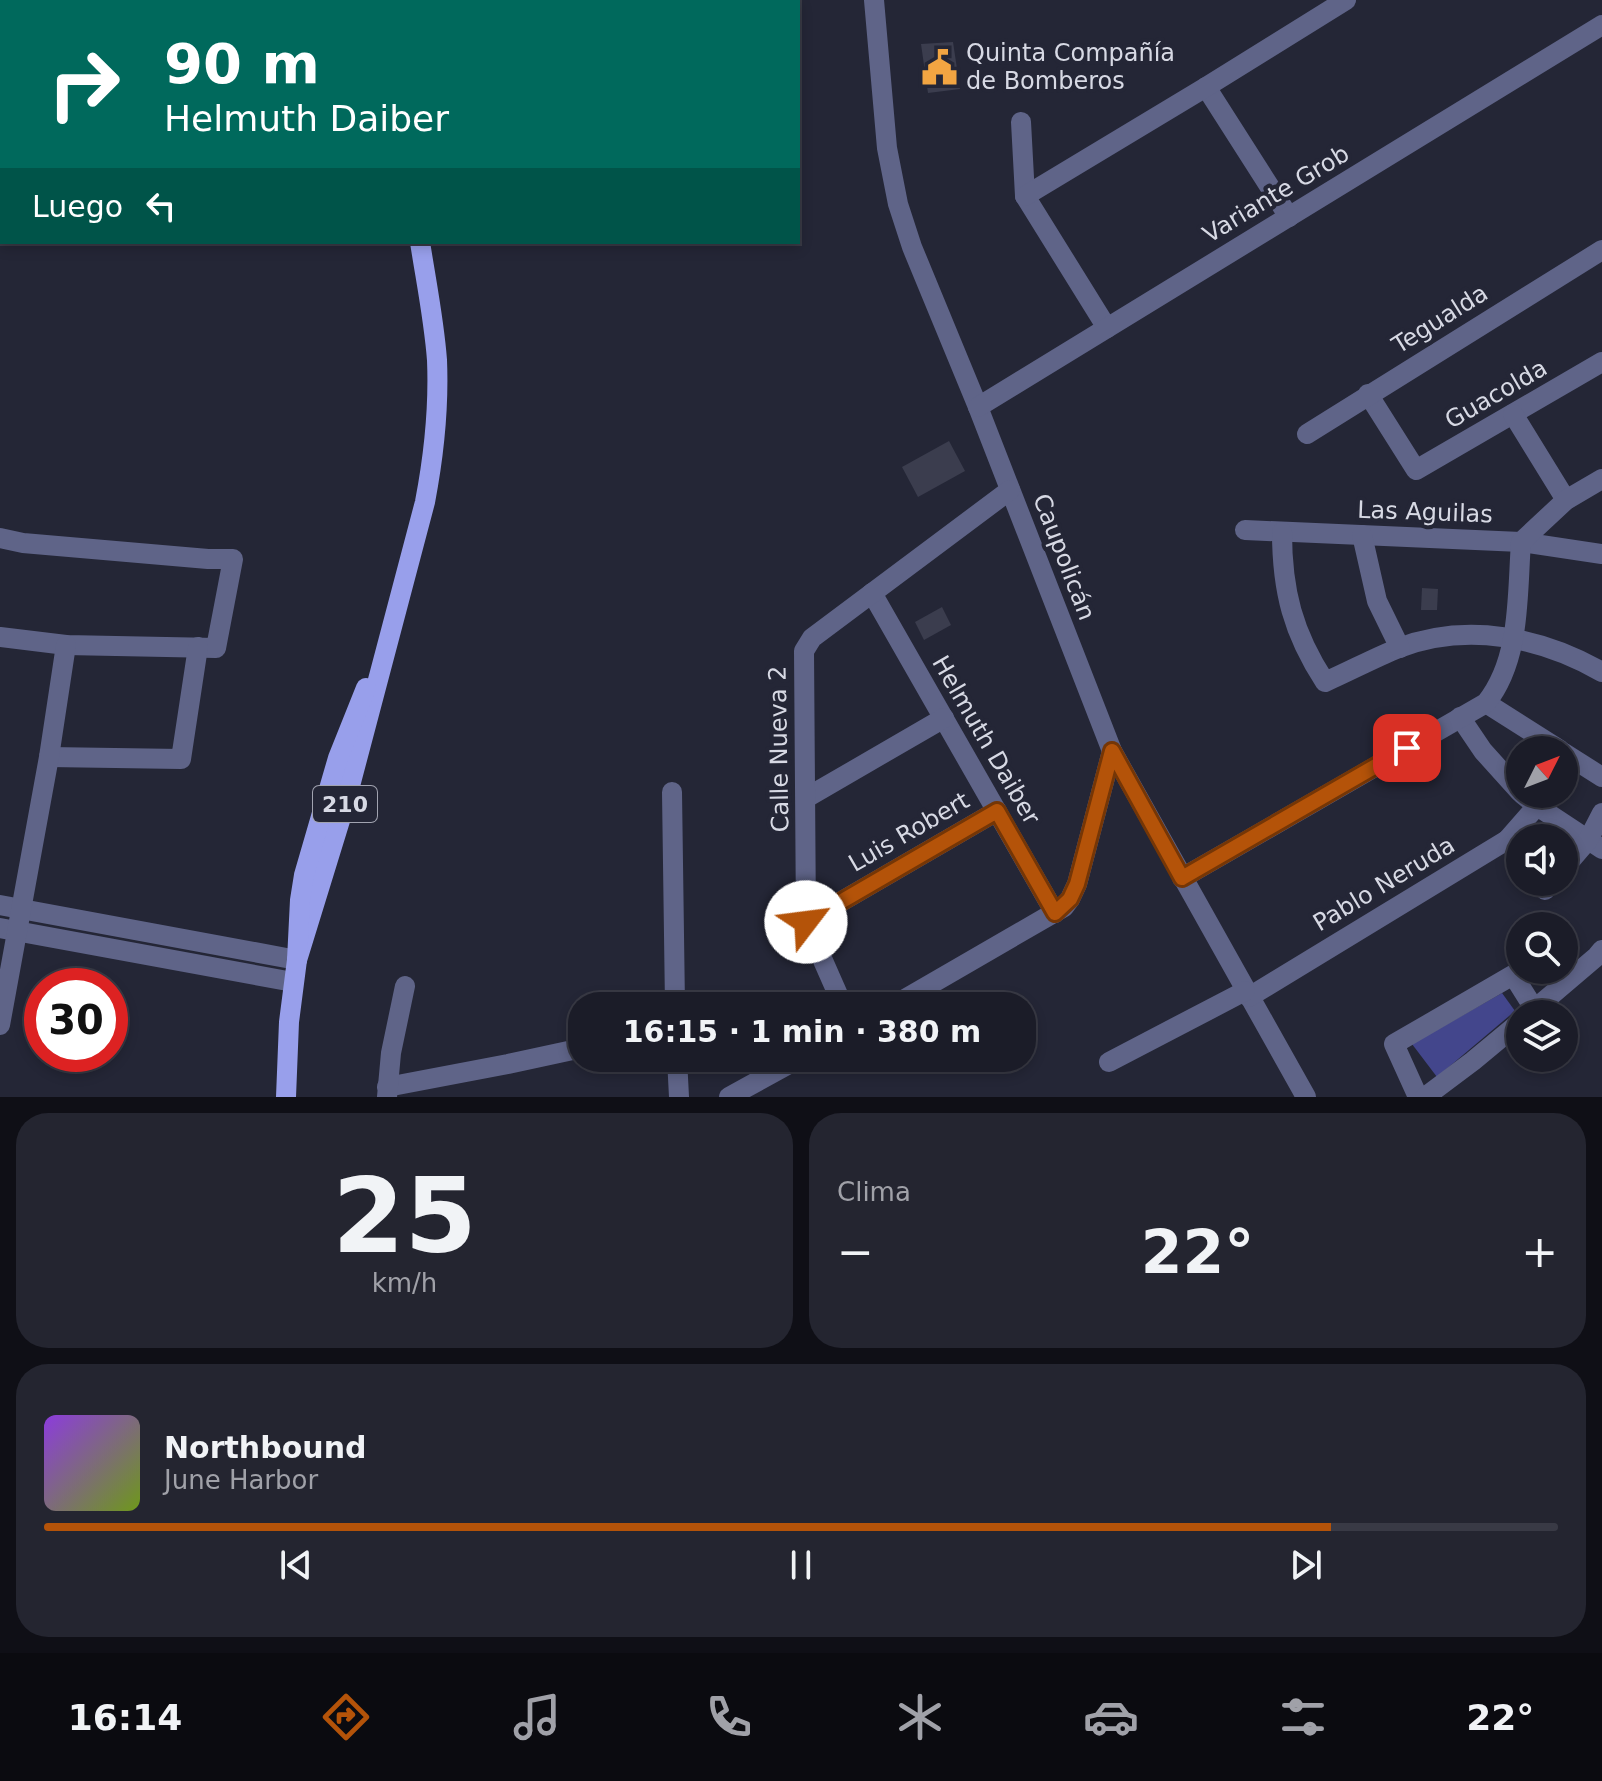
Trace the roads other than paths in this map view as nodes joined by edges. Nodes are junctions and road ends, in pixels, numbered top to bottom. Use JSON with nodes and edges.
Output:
{"nodes":[{"id":1,"x":874,"y":0,"type":"edge"},
{"id":2,"x":1346,"y":0,"type":"edge"},
{"id":3,"x":1602,"y":25,"type":"edge"},
{"id":4,"x":1206,"y":87,"type":"junction"},
{"id":5,"x":1021,"y":122,"type":"dead end"},
{"id":6,"x":1025,"y":196,"type":"junction"},
{"id":7,"x":1289,"y":217,"type":"junction"},
{"id":8,"x":420,"y":244,"type":"edge"},
{"id":9,"x":1602,"y":250,"type":"edge"},
{"id":10,"x":1107,"y":328,"type":"junction"},
{"id":11,"x":1602,"y":362,"type":"edge"},
{"id":12,"x":1368,"y":394,"type":"junction"},
{"id":13,"x":978,"y":407,"type":"junction"},
{"id":14,"x":1513,"y":414,"type":"junction"},
{"id":15,"x":1307,"y":434,"type":"dead end"},
{"id":16,"x":1602,"y":479,"type":"edge"},
{"id":17,"x":1010,"y":490,"type":"junction"},
{"id":18,"x":1566,"y":500,"type":"junction"},
{"id":19,"x":1245,"y":530,"type":"dead end"},
{"id":20,"x":1282,"y":532,"type":"junction"},
{"id":21,"x":1362,"y":535,"type":"junction"},
{"id":22,"x":0,"y":538,"type":"edge"},
{"id":23,"x":1521,"y":542,"type":"junction"},
{"id":24,"x":1602,"y":554,"type":"edge"},
{"id":25,"x":872,"y":593,"type":"junction"},
{"id":26,"x":0,"y":637,"type":"edge"},
{"id":27,"x":1513,"y":638,"type":"junction"},
{"id":28,"x":66,"y":645,"type":"junction"},
{"id":29,"x":207,"y":648,"type":"junction"},
{"id":30,"x":1400,"y":648,"type":"junction"},
{"id":31,"x":1602,"y":672,"type":"edge"},
{"id":32,"x":1486,"y":703,"type":"junction"},
{"id":33,"x":1460,"y":717,"type":"junction"},
{"id":34,"x":944,"y":718,"type":"junction"},
{"id":35,"x":1538,"y":736,"type":"edge"},
{"id":36,"x":1112,"y":751,"type":"junction"},
{"id":37,"x":49,"y":757,"type":"junction"},
{"id":38,"x":1578,"y":761,"type":"edge"},
{"id":39,"x":1506,"y":776,"type":"edge"},
{"id":40,"x":1602,"y":777,"type":"edge"},
{"id":41,"x":672,"y":792,"type":"dead end"},
{"id":42,"x":806,"y":798,"type":"junction"},
{"id":43,"x":1542,"y":808,"type":"edge"},
{"id":44,"x":997,"y":811,"type":"junction"},
{"id":45,"x":1602,"y":813,"type":"edge"},
{"id":46,"x":1506,"y":841,"type":"edge"},
{"id":47,"x":1595,"y":844,"type":"edge"},
{"id":48,"x":1578,"y":857,"type":"edge"},
{"id":49,"x":1182,"y":878,"type":"junction"},
{"id":50,"x":0,"y":905,"type":"edge"},
{"id":51,"x":21,"y":909,"type":"junction"},
{"id":52,"x":1055,"y":913,"type":"junction"},
{"id":53,"x":806,"y":922,"type":"junction"},
{"id":54,"x":9,"y":929,"type":"edge"},
{"id":55,"x":137,"y":931,"type":"junction"},
{"id":56,"x":1602,"y":950,"type":"edge"},
{"id":57,"x":133,"y":952,"type":"junction"},
{"id":58,"x":297,"y":960,"type":"junction"},
{"id":59,"x":293,"y":982,"type":"junction"},
{"id":60,"x":405,"y":986,"type":"dead end"},
{"id":61,"x":675,"y":992,"type":"edge"},
{"id":62,"x":837,"y":992,"type":"edge"},
{"id":63,"x":917,"y":992,"type":"edge"},
{"id":64,"x":1247,"y":994,"type":"junction"},
{"id":65,"x":1522,"y":1000,"type":"edge"},
{"id":66,"x":1546,"y":1000,"type":"edge"},
{"id":67,"x":0,"y":1025,"type":"edge"},
{"id":68,"x":1506,"y":1033,"type":"edge"},
{"id":69,"x":568,"y":1051,"type":"edge"},
{"id":70,"x":1109,"y":1062,"type":"dead end"},
{"id":71,"x":678,"y":1072,"type":"edge"},
{"id":72,"x":775,"y":1072,"type":"edge"},
{"id":73,"x":387,"y":1092,"type":"edge"},
{"id":74,"x":286,"y":1097,"type":"edge"},
{"id":75,"x":679,"y":1097,"type":"edge"},
{"id":76,"x":729,"y":1097,"type":"edge"},
{"id":77,"x":1306,"y":1097,"type":"edge"},
{"id":78,"x":1418,"y":1097,"type":"edge"},
{"id":79,"x":1425,"y":1097,"type":"edge"}],
"edges":[{"from":1,"to":13,"type":"street","name":"Caupolicán"},
{"from":2,"to":4,"type":"street"},
{"from":3,"to":7,"type":"street","name":"Variante Grob"},
{"from":4,"to":6,"type":"street"},
{"from":4,"to":7,"type":"street"},
{"from":5,"to":6,"type":"street"},
{"from":6,"to":10,"type":"street"},
{"from":7,"to":10,"type":"street","name":"Variante Grob"},
{"from":8,"to":58,"type":"main road","number":"210"},
{"from":9,"to":12,"type":"street","name":"Tegualda"},
{"from":10,"to":13,"type":"street","name":"Variante Grob"},
{"from":11,"to":14,"type":"street","name":"Guacolda"},
{"from":12,"to":14,"type":"street","name":"Guacolda"},
{"from":12,"to":15,"type":"street","name":"Tegualda"},
{"from":13,"to":17,"type":"street","name":"Caupolicán"},
{"from":14,"to":18,"type":"street"},
{"from":16,"to":18,"type":"street"},
{"from":17,"to":25,"type":"street","name":"Calle Nueva 2"},
{"from":17,"to":36,"type":"street","name":"Caupolicán"},
{"from":18,"to":23,"type":"street"},
{"from":19,"to":20,"type":"street","name":"Las Aguilas"},
{"from":20,"to":21,"type":"street","name":"Las Aguilas"},
{"from":20,"to":30,"type":"street"},
{"from":21,"to":23,"type":"street","name":"Las Aguilas"},
{"from":21,"to":30,"type":"street"},
{"from":22,"to":29,"type":"street"},
{"from":23,"to":24,"type":"street","name":"Las Aguilas"},
{"from":23,"to":27,"type":"street"},
{"from":25,"to":34,"type":"street","name":"Helmuth Daiber"},
{"from":25,"to":42,"type":"street","name":"Calle Nueva 2"},
{"from":26,"to":28,"type":"street"},
{"from":27,"to":30,"type":"street"},
{"from":27,"to":31,"type":"street"},
{"from":27,"to":32,"type":"street"},
{"from":28,"to":29,"type":"street"},
{"from":28,"to":37,"type":"street"},
{"from":29,"to":37,"type":"street"},
{"from":32,"to":33,"type":"street"},
{"from":32,"to":35,"type":"street"},
{"from":33,"to":39,"type":"street"},
{"from":33,"to":49,"type":"street"},
{"from":34,"to":42,"type":"street"},
{"from":34,"to":44,"type":"street","name":"Helmuth Daiber"},
{"from":36,"to":49,"type":"street","name":"Caupolicán"},
{"from":36,"to":52,"type":"street"},
{"from":37,"to":51,"type":"street"},
{"from":38,"to":40,"type":"street"},
{"from":41,"to":61,"type":"street"},
{"from":42,"to":53,"type":"street","name":"Calle Nueva 2"},
{"from":43,"to":47,"type":"street"},
{"from":44,"to":52,"type":"street","name":"Helmuth Daiber"},
{"from":44,"to":53,"type":"street","name":"Luis Robert"},
{"from":45,"to":47,"type":"street"},
{"from":46,"to":64,"type":"street","name":"Pablo Neruda"},
{"from":47,"to":48,"type":"street"},
{"from":49,"to":64,"type":"street","name":"Caupolicán"},
{"from":50,"to":51,"type":"street"},
{"from":51,"to":54,"type":"street"},
{"from":51,"to":55,"type":"street"},
{"from":52,"to":63,"type":"street"},
{"from":53,"to":62,"type":"street","name":"Calle Nueva 2"},
{"from":54,"to":57,"type":"street"},
{"from":54,"to":67,"type":"street"},
{"from":55,"to":57,"type":"street"},
{"from":55,"to":58,"type":"street"},
{"from":56,"to":66,"type":"street"},
{"from":57,"to":59,"type":"street"},
{"from":58,"to":59,"type":"main road","number":"210"},
{"from":59,"to":74,"type":"main road","number":"210"},
{"from":60,"to":73,"type":"street"},
{"from":64,"to":70,"type":"street","name":"Pablo Neruda"},
{"from":64,"to":77,"type":"street","name":"Caupolicán"},
{"from":65,"to":78,"type":"street"},
{"from":68,"to":79,"type":"street"},
{"from":69,"to":73,"type":"street"},
{"from":71,"to":75,"type":"street"},
{"from":72,"to":76,"type":"street"}]}
